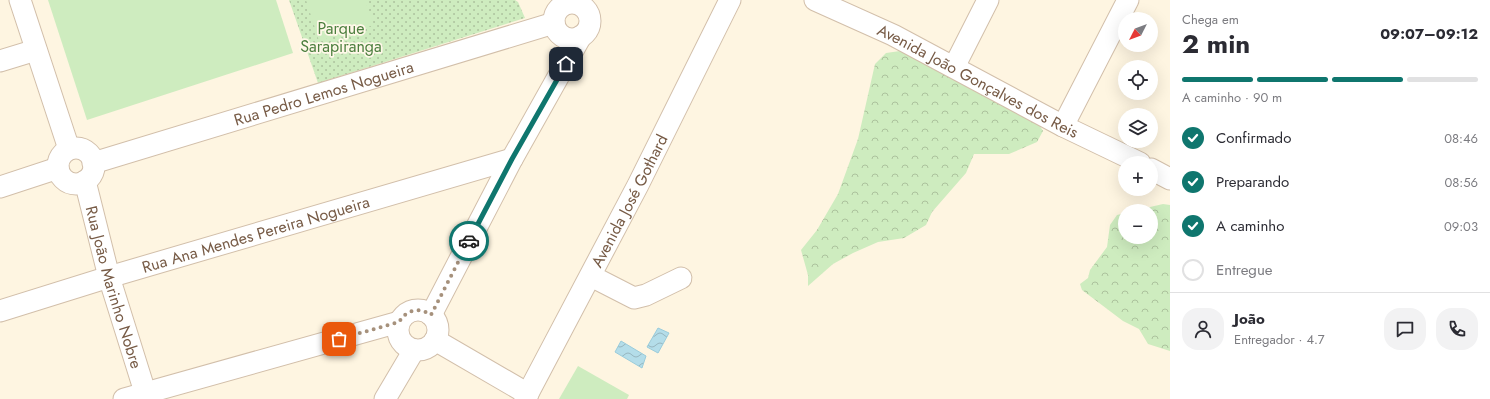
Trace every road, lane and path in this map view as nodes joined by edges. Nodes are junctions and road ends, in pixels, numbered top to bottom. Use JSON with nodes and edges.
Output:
{"nodes":[{"id":1,"x":20,"y":0,"type":"edge"},
{"id":2,"x":730,"y":0,"type":"edge"},
{"id":3,"x":815,"y":0,"type":"edge"},
{"id":4,"x":988,"y":0,"type":"edge"},
{"id":5,"x":1128,"y":0,"type":"edge"},
{"id":6,"x":594,"y":8,"type":"edge"},
{"id":7,"x":555,"y":10,"type":"edge"},
{"id":8,"x":581,"y":36,"type":"junction"},
{"id":9,"x":36,"y":50,"type":"junction"},
{"id":10,"x":0,"y":61,"type":"edge"},
{"id":11,"x":954,"y":67,"type":"junction"},
{"id":12,"x":1063,"y":126,"type":"junction"},
{"id":13,"x":69,"y":149,"type":"junction"},
{"id":14,"x":1125,"y":156,"type":"edge"},
{"id":15,"x":512,"y":159,"type":"junction"},
{"id":16,"x":58,"y":168,"type":"junction"},
{"id":17,"x":89,"y":172,"type":"junction"},
{"id":18,"x":1158,"y":173,"type":"edge"},
{"id":19,"x":1170,"y":179,"type":"edge"},
{"id":20,"x":0,"y":187,"type":"edge"},
{"id":21,"x":591,"y":276,"type":"junction"},
{"id":22,"x":109,"y":277,"type":"junction"},
{"id":23,"x":681,"y":278,"type":"dead end"},
{"id":24,"x":0,"y":311,"type":"edge"},
{"id":25,"x":431,"y":315,"type":"junction"},
{"id":26,"x":399,"y":322,"type":"junction"},
{"id":27,"x":435,"y":340,"type":"junction"},
{"id":28,"x":414,"y":350,"type":"junction"},
{"id":29,"x":145,"y":392,"type":"junction"},
{"id":30,"x":527,"y":396,"type":"edge"},
{"id":31,"x":124,"y":399,"type":"edge"},
{"id":32,"x":385,"y":399,"type":"edge"}],
"edges":[{"from":1,"to":9,"type":"street"},
{"from":2,"to":21,"type":"street","name":"Avenida José Gothard"},
{"from":3,"to":11,"type":"street","name":"Avenida João Gonçalves dos Reis"},
{"from":4,"to":11,"type":"street"},
{"from":5,"to":12,"type":"street"},
{"from":6,"to":7,"type":"street"},
{"from":6,"to":8,"type":"street"},
{"from":7,"to":8,"type":"street"},
{"from":7,"to":17,"type":"street","name":"Rua Pedro Lemos Nogueira"},
{"from":8,"to":15,"type":"street"},
{"from":9,"to":10,"type":"street"},
{"from":9,"to":13,"type":"street"},
{"from":11,"to":12,"type":"street","name":"Avenida João Gonçalves dos Reis"},
{"from":12,"to":14,"type":"street","name":"Avenida João Gonçalves dos Reis"},
{"from":13,"to":16,"type":"street"},
{"from":13,"to":17,"type":"street"},
{"from":15,"to":22,"type":"street","name":"Rua Ana Mendes Pereira Nogueira"},
{"from":15,"to":25,"type":"street"},
{"from":16,"to":17,"type":"street"},
{"from":16,"to":20,"type":"street"},
{"from":17,"to":22,"type":"street","name":"Rua João Marinho Nobre"},
{"from":18,"to":19,"type":"street"},
{"from":21,"to":23,"type":"street"},
{"from":21,"to":30,"type":"street","name":"Avenida José Gothard"},
{"from":22,"to":24,"type":"street","name":"Rua Ana Mendes Pereira Nogueira"},
{"from":22,"to":29,"type":"street","name":"Rua João Marinho Nobre"},
{"from":25,"to":26,"type":"street"},
{"from":25,"to":27,"type":"street"},
{"from":26,"to":28,"type":"street"},
{"from":26,"to":29,"type":"street"},
{"from":27,"to":28,"type":"street"},
{"from":27,"to":30,"type":"street"},
{"from":28,"to":32,"type":"street"},
{"from":29,"to":31,"type":"street"}]}
